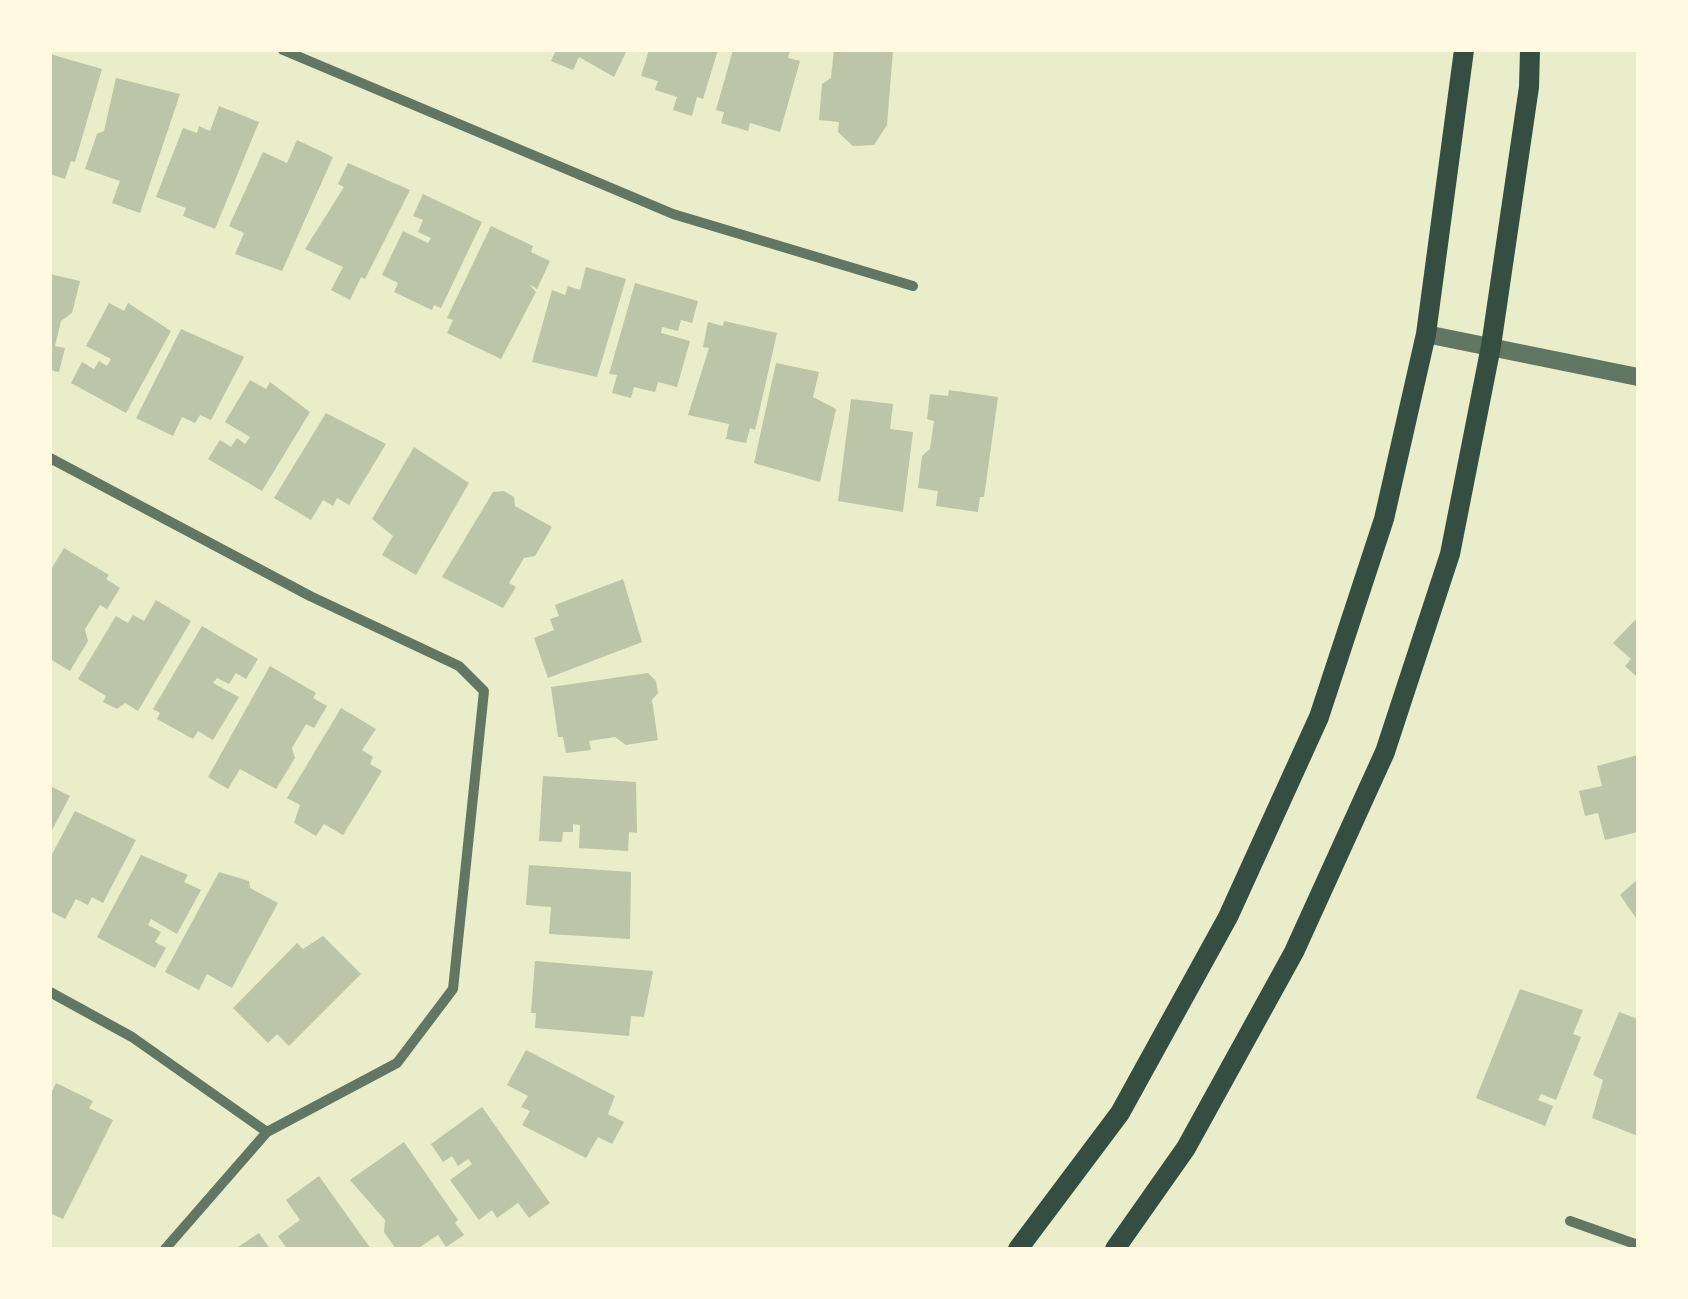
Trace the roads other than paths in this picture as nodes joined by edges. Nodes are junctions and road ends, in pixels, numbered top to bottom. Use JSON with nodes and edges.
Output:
{"nodes":[{"id":1,"x":283,"y":50,"type":"edge"},
{"id":2,"x":1464,"y":50,"type":"edge"},
{"id":3,"x":1530,"y":50,"type":"edge"},
{"id":4,"x":913,"y":286,"type":"dead end"},
{"id":5,"x":1426,"y":334,"type":"junction"},
{"id":6,"x":1492,"y":346,"type":"junction"},
{"id":7,"x":1638,"y":377,"type":"edge"},
{"id":8,"x":50,"y":458,"type":"edge"},
{"id":9,"x":50,"y":992,"type":"edge"},
{"id":10,"x":267,"y":1132,"type":"junction"},
{"id":11,"x":1570,"y":1221,"type":"dead end"},
{"id":12,"x":1638,"y":1245,"type":"edge"},
{"id":13,"x":165,"y":1249,"type":"edge"},
{"id":14,"x":1018,"y":1249,"type":"edge"},
{"id":15,"x":1114,"y":1249,"type":"edge"}],
"edges":[{"from":1,"to":4,"type":"street"},
{"from":2,"to":5,"type":"main road"},
{"from":3,"to":6,"type":"main road"},
{"from":5,"to":6,"type":"street"},
{"from":5,"to":14,"type":"main road"},
{"from":6,"to":7,"type":"street"},
{"from":6,"to":15,"type":"main road"},
{"from":8,"to":10,"type":"street"},
{"from":9,"to":10,"type":"street"},
{"from":10,"to":13,"type":"street"},
{"from":11,"to":12,"type":"street"}]}
